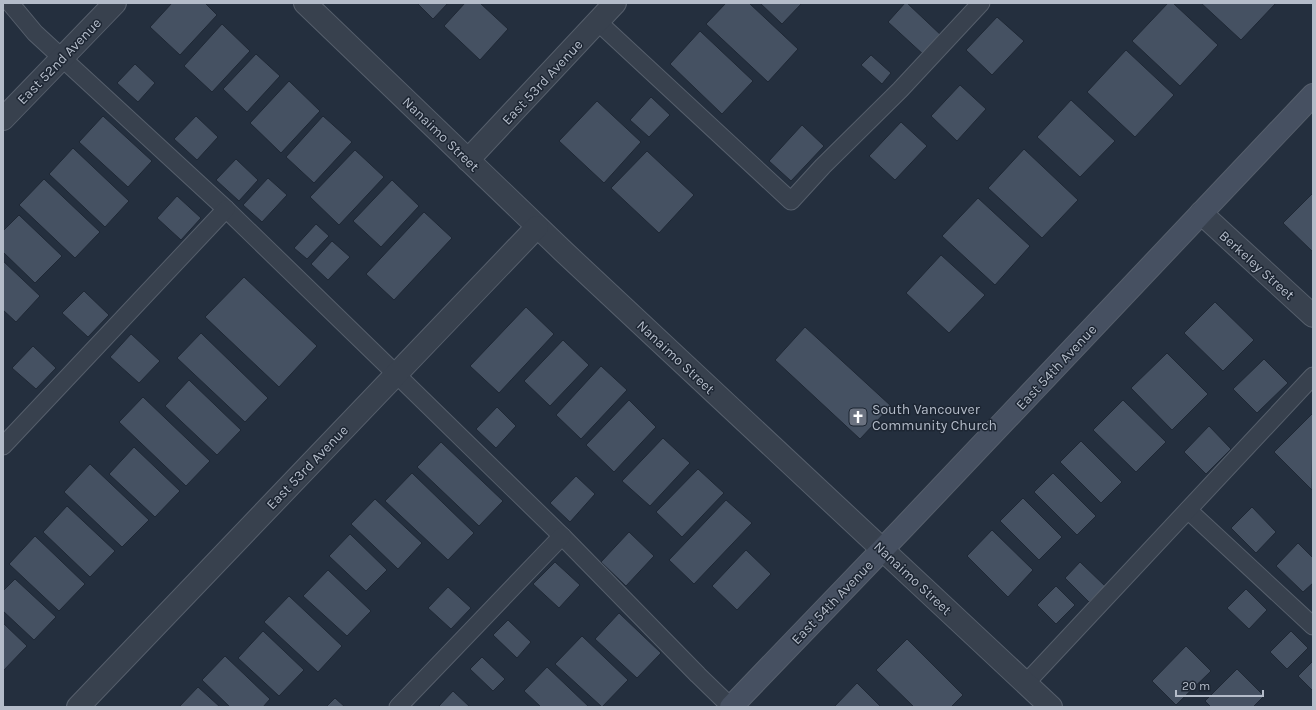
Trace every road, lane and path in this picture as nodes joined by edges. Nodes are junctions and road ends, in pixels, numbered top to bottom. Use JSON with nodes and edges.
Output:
{"nodes":[{"id":1,"x":10,"y":3,"type":"edge"},
{"id":2,"x":115,"y":3,"type":"edge"},
{"id":3,"x":305,"y":3,"type":"edge"},
{"id":4,"x":615,"y":3,"type":"edge"},
{"id":5,"x":982,"y":3,"type":"edge"},
{"id":6,"x":598,"y":22,"type":"junction"},
{"id":7,"x":62,"y":58,"type":"junction"},
{"id":8,"x":1313,"y":95,"type":"edge"},
{"id":9,"x":3,"y":120,"type":"edge"},
{"id":10,"x":468,"y":160,"type":"junction"},
{"id":11,"x":226,"y":210,"type":"junction"},
{"id":12,"x":1200,"y":213,"type":"junction"},
{"id":13,"x":537,"y":227,"type":"junction"},
{"id":14,"x":1313,"y":316,"type":"edge"},
{"id":15,"x":396,"y":374,"type":"junction"},
{"id":16,"x":1313,"y":376,"type":"edge"},
{"id":17,"x":3,"y":446,"type":"edge"},
{"id":18,"x":1188,"y":510,"type":"junction"},
{"id":19,"x":562,"y":536,"type":"junction"},
{"id":20,"x":882,"y":550,"type":"junction"},
{"id":21,"x":1313,"y":626,"type":"edge"},
{"id":22,"x":1026,"y":683,"type":"junction"},
{"id":23,"x":1045,"y":705,"type":"edge"},
{"id":24,"x":78,"y":707,"type":"edge"},
{"id":25,"x":398,"y":707,"type":"edge"},
{"id":26,"x":731,"y":707,"type":"edge"}],
"edges":[{"from":1,"to":7,"type":"lane"},
{"from":2,"to":7,"type":"street","name":"East 52nd Avenue"},
{"from":3,"to":10,"type":"street","name":"Nanaimo Street"},
{"from":4,"to":6,"type":"street","name":"East 53rd Avenue"},
{"from":5,"to":6,"type":"lane"},
{"from":6,"to":10,"type":"street","name":"East 53rd Avenue"},
{"from":7,"to":9,"type":"street","name":"East 52nd Avenue"},
{"from":7,"to":11,"type":"lane"},
{"from":8,"to":12,"type":"street","name":"East 54th Avenue"},
{"from":10,"to":13,"type":"street","name":"Nanaimo Street"},
{"from":11,"to":15,"type":"lane"},
{"from":11,"to":17,"type":"lane"},
{"from":12,"to":14,"type":"street","name":"Berkeley Street"},
{"from":12,"to":20,"type":"street","name":"East 54th Avenue"},
{"from":13,"to":15,"type":"street","name":"East 53rd Avenue"},
{"from":13,"to":20,"type":"street","name":"Nanaimo Street"},
{"from":15,"to":19,"type":"lane"},
{"from":15,"to":24,"type":"street","name":"East 53rd Avenue"},
{"from":16,"to":18,"type":"lane"},
{"from":18,"to":21,"type":"lane"},
{"from":18,"to":22,"type":"lane"},
{"from":19,"to":25,"type":"lane"},
{"from":19,"to":26,"type":"lane"},
{"from":20,"to":22,"type":"street","name":"Nanaimo Street"},
{"from":20,"to":26,"type":"street","name":"East 54th Avenue"},
{"from":22,"to":23,"type":"street","name":"Nanaimo Street"}]}
